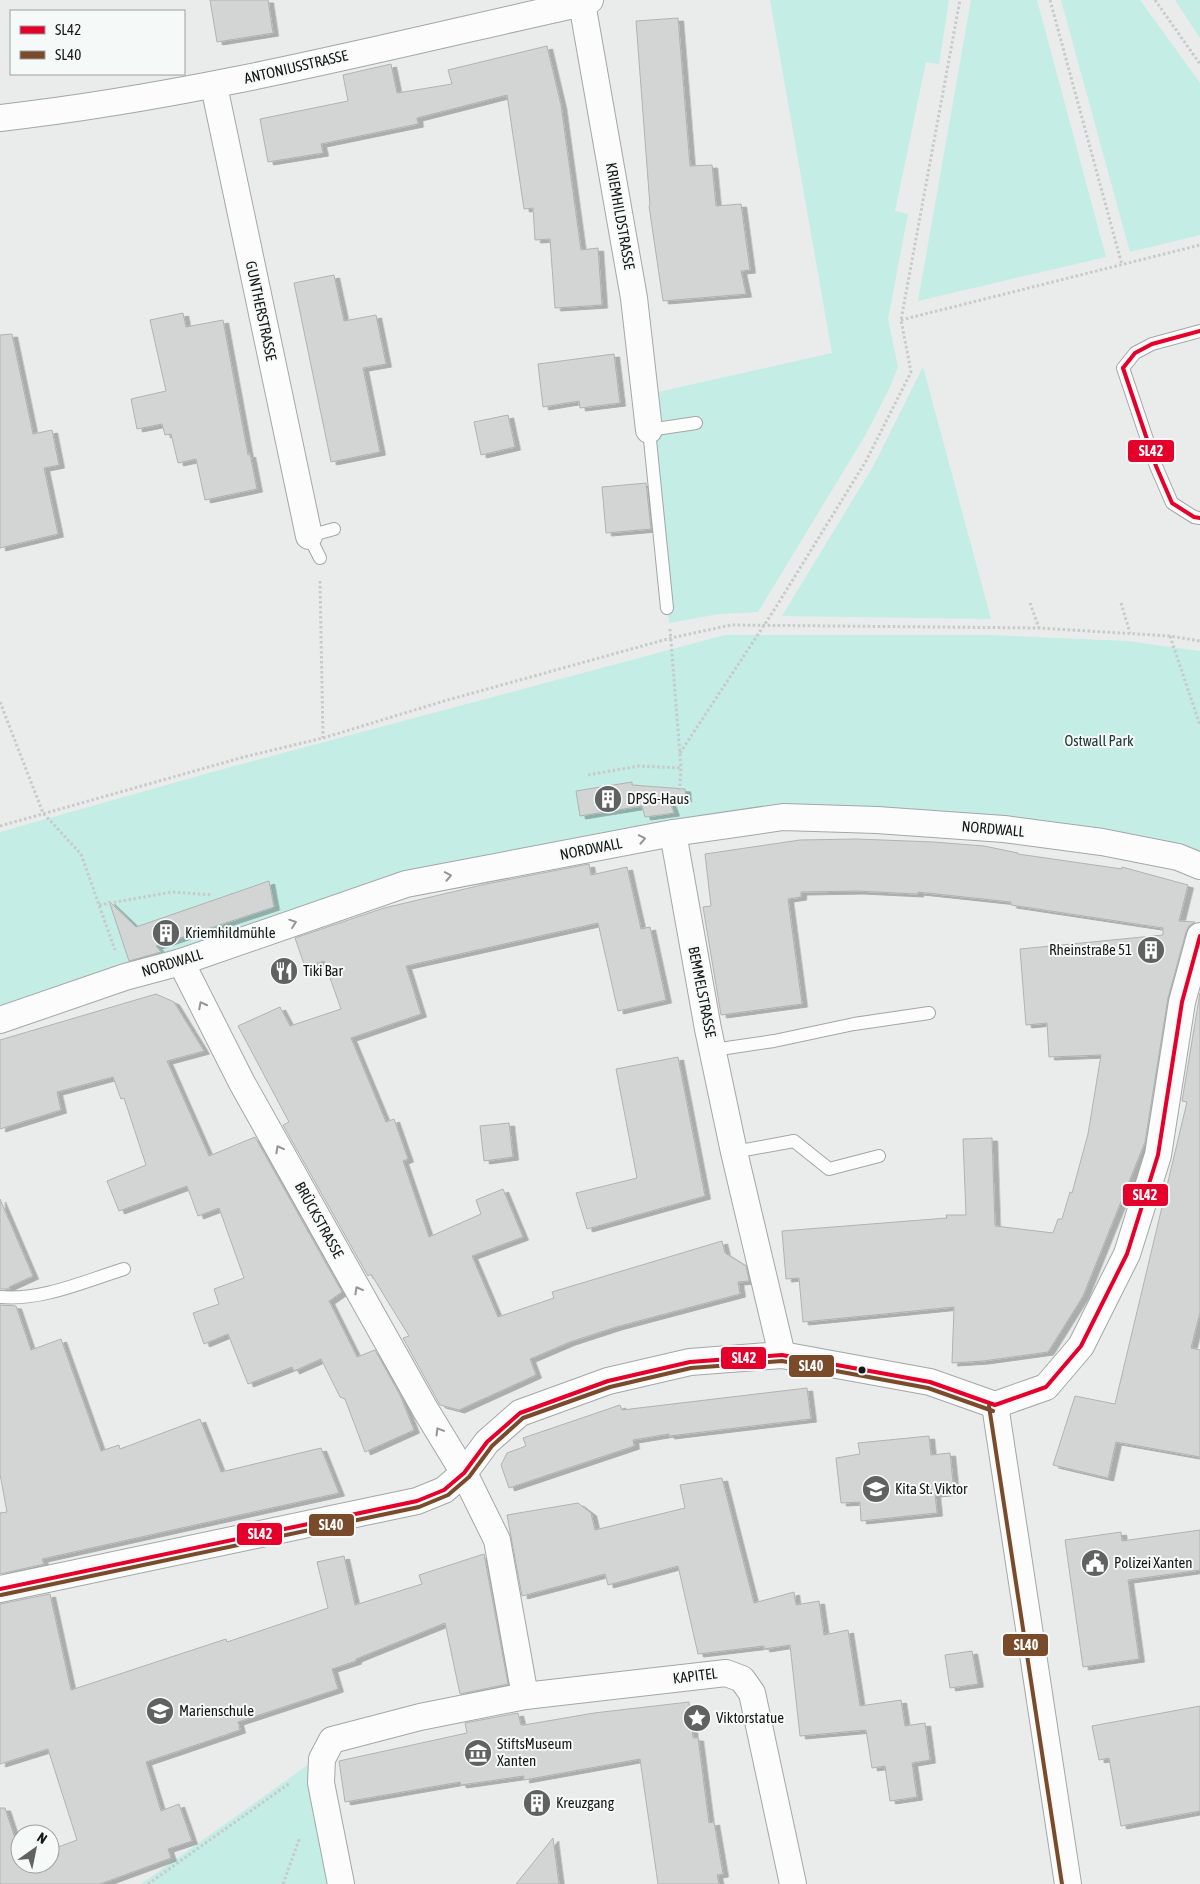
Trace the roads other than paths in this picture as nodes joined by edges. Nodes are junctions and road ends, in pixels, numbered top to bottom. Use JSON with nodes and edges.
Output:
{"nodes":[{"id":1,"x":586,"y":2,"type":"edge"},
{"id":2,"x":214,"y":86,"type":"junction"},
{"id":3,"x":0,"y":118,"type":"edge"},
{"id":4,"x":1200,"y":331,"type":"edge"},
{"id":5,"x":696,"y":423,"type":"dead end"},
{"id":6,"x":649,"y":430,"type":"junction"},
{"id":7,"x":1200,"y":518,"type":"edge"},
{"id":8,"x":334,"y":529,"type":"dead end"},
{"id":9,"x":314,"y":547,"type":"joint"},
{"id":10,"x":667,"y":608,"type":"dead end"},
{"id":11,"x":674,"y":833,"type":"junction"},
{"id":12,"x":1200,"y":866,"type":"edge"},
{"id":13,"x":1200,"y":936,"type":"edge"},
{"id":14,"x":181,"y":962,"type":"junction"},
{"id":15,"x":928,"y":1013,"type":"dead end"},
{"id":16,"x":0,"y":1020,"type":"edge"},
{"id":17,"x":713,"y":1050,"type":"junction"},
{"id":18,"x":734,"y":1152,"type":"junction"},
{"id":19,"x":879,"y":1156,"type":"dead end"},
{"id":20,"x":124,"y":1270,"type":"dead end"},
{"id":21,"x":0,"y":1298,"type":"edge"},
{"id":22,"x":782,"y":1355,"type":"junction"},
{"id":23,"x":995,"y":1405,"type":"junction"},
{"id":24,"x":464,"y":1473,"type":"junction"},
{"id":25,"x":0,"y":1589,"type":"edge"},
{"id":26,"x":525,"y":1696,"type":"junction"},
{"id":27,"x":341,"y":1884,"type":"edge"},
{"id":28,"x":793,"y":1884,"type":"edge"},
{"id":29,"x":1068,"y":1884,"type":"edge"}],
"edges":[{"from":1,"to":2,"type":"street","name":"ANTONIUSSTRASSE"},
{"from":1,"to":6,"type":"street","name":"KRIEMHILDSTRASSE"},
{"from":2,"to":3,"type":"street","name":"ANTONIUSSTRASSE"},
{"from":2,"to":9,"type":"street","name":"GUNTHERSTRASSE"},
{"from":4,"to":7,"type":"lane"},
{"from":5,"to":6,"type":"lane"},
{"from":6,"to":10,"type":"lane"},
{"from":8,"to":9,"type":"lane"},
{"from":11,"to":12,"type":"street","name":"NORDWALL"},
{"from":14,"to":11,"type":"street","name":"NORDWALL","one_way":true},
{"from":11,"to":17,"type":"street","name":"BEMMELSTRASSE"},
{"from":13,"to":23,"type":"street"},
{"from":14,"to":16,"type":"street","name":"NORDWALL"},
{"from":24,"to":14,"type":"street","name":"BRÜCKSTRASSE","one_way":true},
{"from":15,"to":17,"type":"lane"},
{"from":17,"to":18,"type":"street","name":"BEMMELSTRASSE"},
{"from":18,"to":19,"type":"lane"},
{"from":18,"to":22,"type":"street","name":"BEMMELSTRASSE"},
{"from":20,"to":21,"type":"lane"},
{"from":22,"to":23,"type":"street"},
{"from":22,"to":24,"type":"street"},
{"from":23,"to":29,"type":"street"},
{"from":24,"to":25,"type":"street"},
{"from":24,"to":26,"type":"street"},
{"from":26,"to":27,"type":"street","name":"KAPITEL"},
{"from":26,"to":28,"type":"street","name":"KAPITEL"}]}
